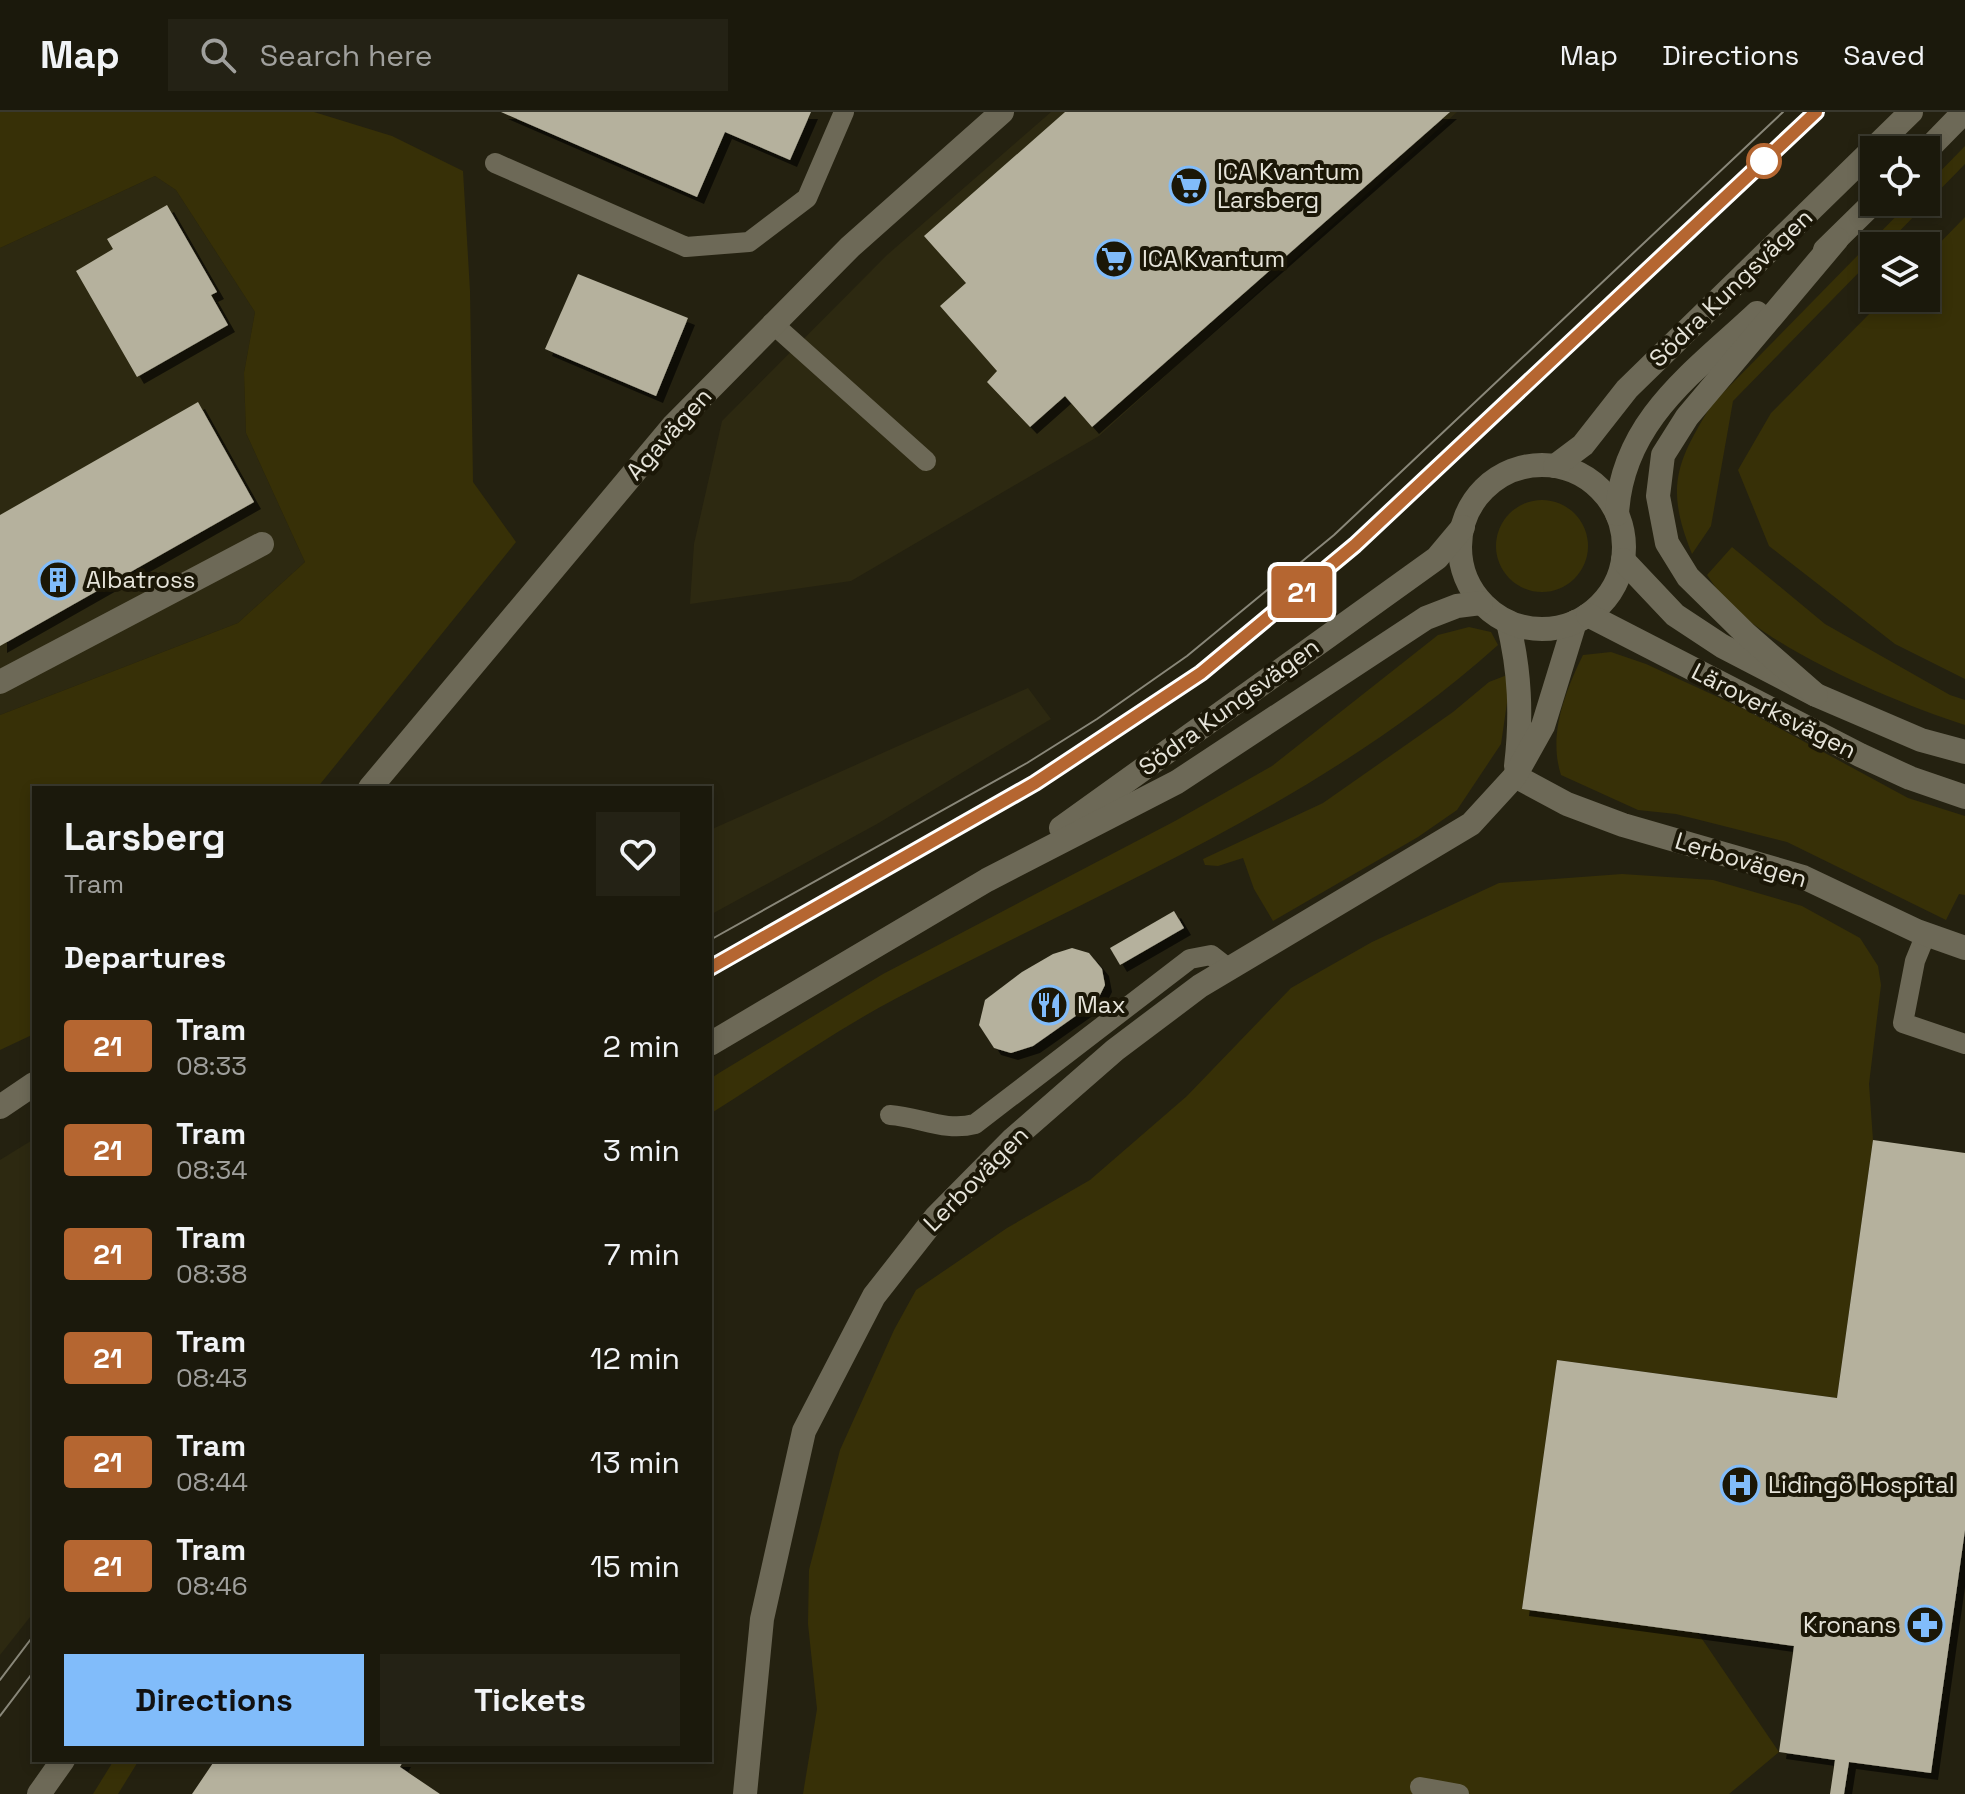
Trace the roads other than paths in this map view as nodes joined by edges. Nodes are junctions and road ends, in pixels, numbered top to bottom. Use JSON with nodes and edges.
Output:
{"nodes":[{"id":1,"x":844,"y":112,"type":"edge"},
{"id":2,"x":1002,"y":112,"type":"edge"},
{"id":3,"x":1911,"y":112,"type":"edge"},
{"id":4,"x":1964,"y":112,"type":"edge"},
{"id":5,"x":1940,"y":137,"type":"edge"},
{"id":6,"x":495,"y":163,"type":"dead end"},
{"id":7,"x":1860,"y":216,"type":"edge"},
{"id":8,"x":1837,"y":239,"type":"junction"},
{"id":9,"x":772,"y":323,"type":"junction"},
{"id":10,"x":926,"y":461,"type":"dead end"},
{"id":11,"x":1555,"y":466,"type":"junction"},
{"id":12,"x":1617,"y":514,"type":"junction"},
{"id":13,"x":1463,"y":527,"type":"junction"},
{"id":14,"x":262,"y":544,"type":"dead end"},
{"id":15,"x":1623,"y":560,"type":"junction"},
{"id":16,"x":1481,"y":603,"type":"junction"},
{"id":17,"x":1582,"y":618,"type":"junction"},
{"id":18,"x":1508,"y":622,"type":"junction"},
{"id":19,"x":0,"y":682,"type":"edge"},
{"id":20,"x":1816,"y":695,"type":"junction"},
{"id":21,"x":1965,"y":752,"type":"edge"},
{"id":22,"x":1515,"y":776,"type":"junction"},
{"id":23,"x":372,"y":786,"type":"edge"},
{"id":24,"x":1965,"y":797,"type":"edge"},
{"id":25,"x":987,"y":880,"type":"junction"},
{"id":26,"x":1926,"y":934,"type":"junction"},
{"id":27,"x":1965,"y":948,"type":"edge"},
{"id":28,"x":1229,"y":969,"type":"junction"},
{"id":29,"x":712,"y":1043,"type":"edge"},
{"id":30,"x":1965,"y":1044,"type":"edge"},
{"id":31,"x":32,"y":1085,"type":"edge"},
{"id":32,"x":0,"y":1107,"type":"edge"},
{"id":33,"x":890,"y":1115,"type":"dead end"},
{"id":34,"x":62,"y":1762,"type":"edge"},
{"id":35,"x":1420,"y":1787,"type":"dead end"},
{"id":36,"x":39,"y":1794,"type":"edge"},
{"id":37,"x":745,"y":1794,"type":"edge"},
{"id":38,"x":1459,"y":1794,"type":"edge"}],
"edges":[{"from":1,"to":6,"type":"lane"},
{"from":2,"to":9,"type":"street","name":"Agavägen"},
{"from":3,"to":11,"type":"street","name":"Södra Kungsvägen"},
{"from":4,"to":5,"type":"street"},
{"from":7,"to":8,"type":"street","name":"Södra Kungsvägen"},
{"from":8,"to":12,"type":"street","name":"Södra Kungsvägen"},
{"from":8,"to":20,"type":"street"},
{"from":9,"to":10,"type":"lane"},
{"from":9,"to":23,"type":"street","name":"Agavägen"},
{"from":11,"to":12,"type":"street"},
{"from":11,"to":13,"type":"street","name":"Södra Kungsvägen"},
{"from":12,"to":15,"type":"street","name":"Södra Kungsvägen"},
{"from":13,"to":16,"type":"street","name":"Södra Kungsvägen"},
{"from":13,"to":25,"type":"street","name":"Södra Kungsvägen"},
{"from":14,"to":19,"type":"street"},
{"from":15,"to":17,"type":"street","name":"Södra Kungsvägen"},
{"from":15,"to":20,"type":"street","name":"Läroverksvägen"},
{"from":16,"to":18,"type":"street","name":"Södra Kungsvägen"},
{"from":16,"to":25,"type":"street","name":"Södra Kungsvägen"},
{"from":17,"to":18,"type":"street","name":"Södra Kungsvägen"},
{"from":17,"to":22,"type":"street","name":"Lerbovägen"},
{"from":17,"to":24,"type":"street","name":"Läroverksvägen"},
{"from":18,"to":22,"type":"street"},
{"from":20,"to":21,"type":"street","name":"Läroverksvägen"},
{"from":22,"to":26,"type":"street","name":"Lerbovägen"},
{"from":22,"to":28,"type":"street","name":"Lerbovägen"},
{"from":25,"to":29,"type":"street","name":"Södra Kungsvägen"},
{"from":26,"to":27,"type":"street","name":"Lerbovägen"},
{"from":26,"to":30,"type":"lane"},
{"from":28,"to":33,"type":"lane"},
{"from":28,"to":37,"type":"street","name":"Lerbovägen"},
{"from":31,"to":32,"type":"street"},
{"from":34,"to":36,"type":"street"},
{"from":35,"to":38,"type":"lane"}]}
